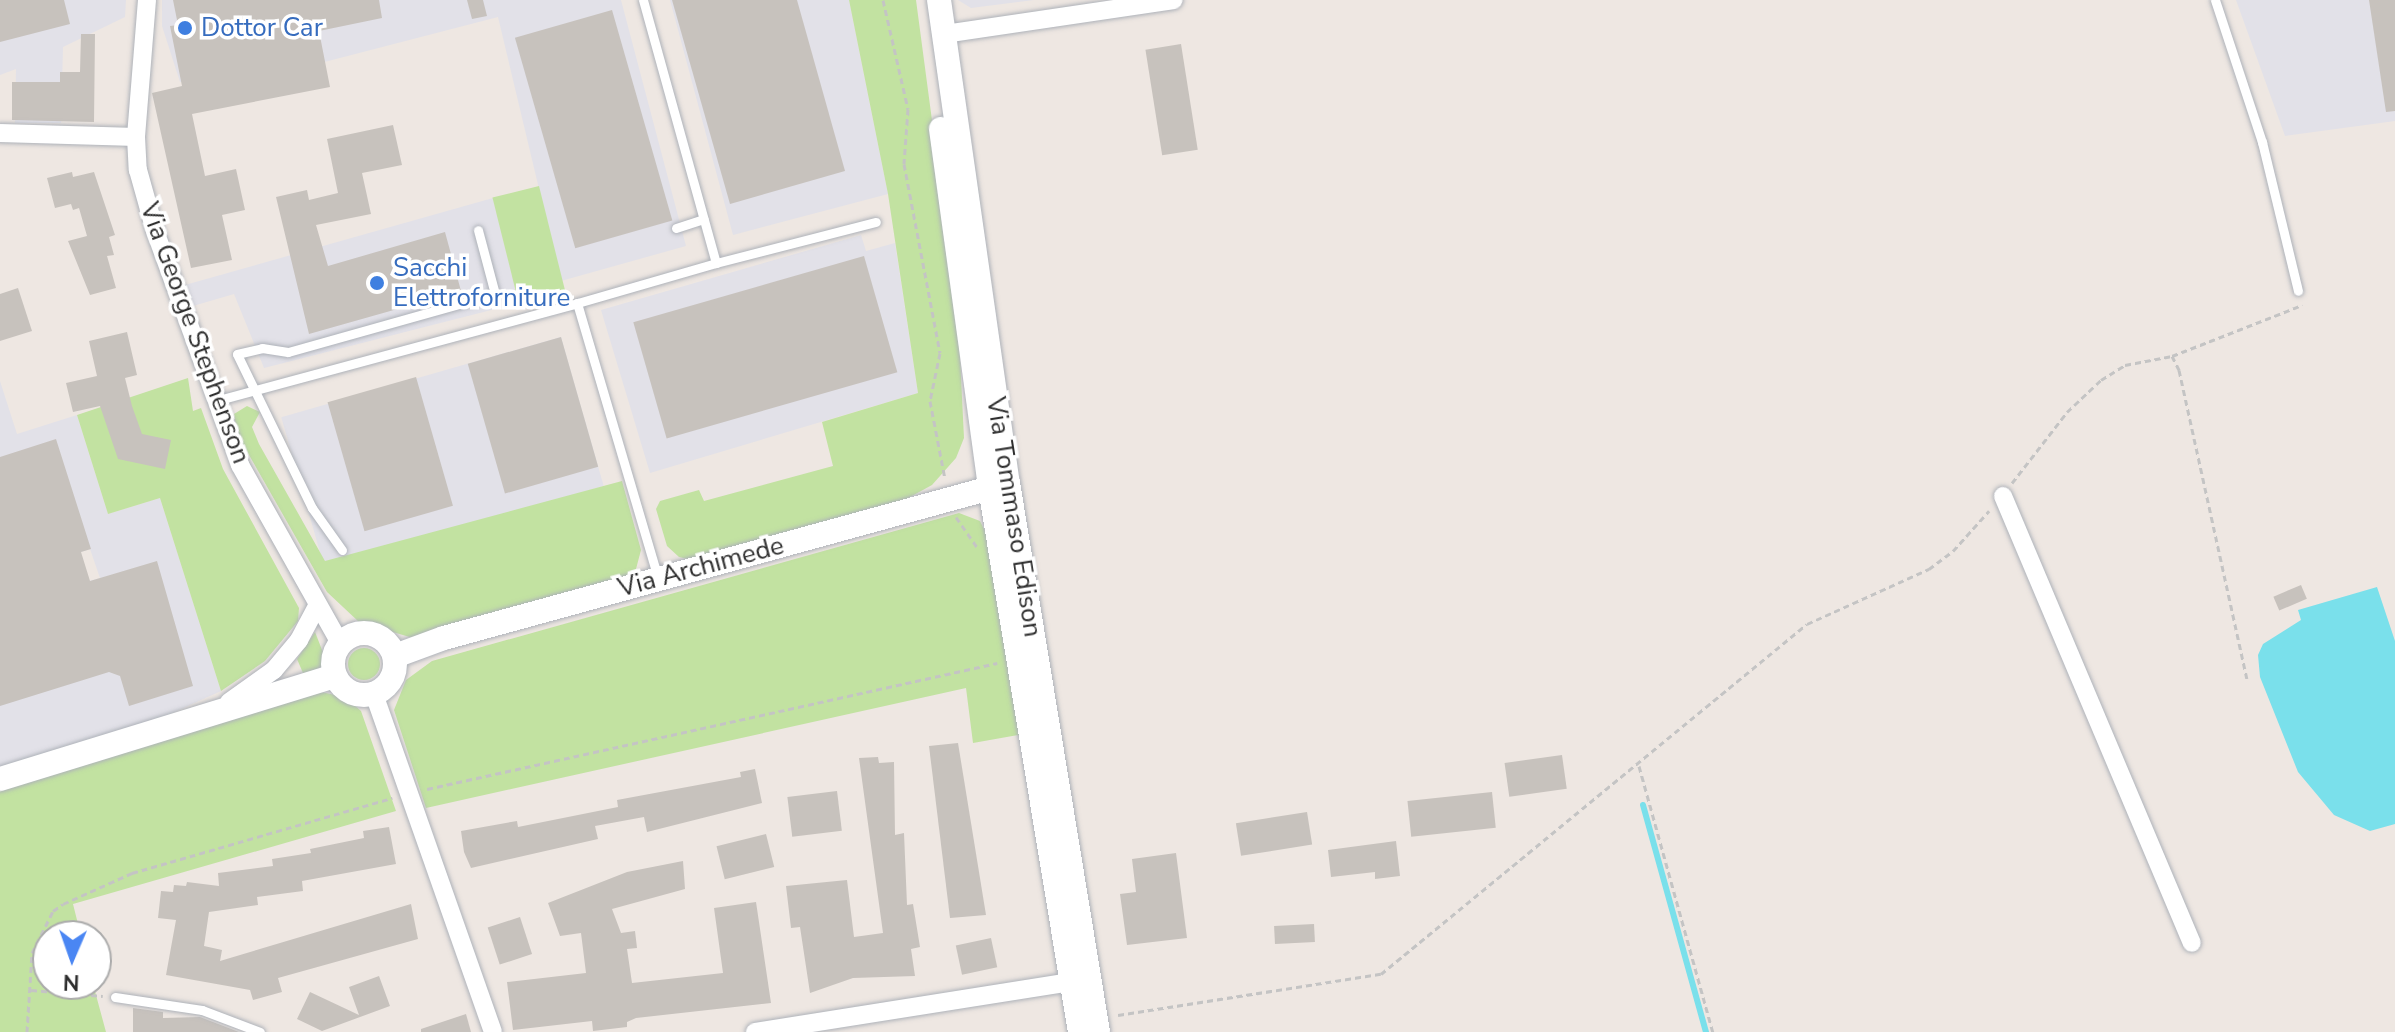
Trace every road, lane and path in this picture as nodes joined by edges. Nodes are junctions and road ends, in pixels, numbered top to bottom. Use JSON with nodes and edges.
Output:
{"nodes":[{"id":1,"x":147,"y":0,"type":"edge"},
{"id":2,"x":643,"y":0,"type":"edge"},
{"id":3,"x":883,"y":0,"type":"edge"},
{"id":4,"x":923,"y":0,"type":"edge"},
{"id":5,"x":939,"y":0,"type":"edge"},
{"id":6,"x":1174,"y":0,"type":"edge"},
{"id":7,"x":2215,"y":0,"type":"edge"},
{"id":8,"x":944,"y":34,"type":"junction"},
{"id":9,"x":0,"y":133,"type":"edge"},
{"id":10,"x":136,"y":137,"type":"junction"},
{"id":11,"x":704,"y":219,"type":"junction"},
{"id":12,"x":876,"y":222,"type":"dead end"},
{"id":13,"x":676,"y":228,"type":"dead end"},
{"id":14,"x":478,"y":230,"type":"dead end"},
{"id":15,"x":716,"y":263,"type":"junction"},
{"id":16,"x":2298,"y":291,"type":"joint"},
{"id":17,"x":577,"y":303,"type":"junction"},
{"id":18,"x":2172,"y":356,"type":"junction"},
{"id":19,"x":254,"y":390,"type":"junction"},
{"id":20,"x":215,"y":401,"type":"junction"},
{"id":21,"x":943,"y":456,"type":"dead end"},
{"id":22,"x":999,"y":485,"type":"junction"},
{"id":23,"x":2003,"y":496,"type":"junction"},
{"id":24,"x":342,"y":550,"type":"dead end"},
{"id":25,"x":658,"y":579,"type":"junction"},
{"id":26,"x":317,"y":606,"type":"junction"},
{"id":27,"x":340,"y":643,"type":"junction"},
{"id":28,"x":395,"y":656,"type":"junction"},
{"id":29,"x":997,"y":663,"type":"dead end"},
{"id":30,"x":335,"y":676,"type":"junction"},
{"id":31,"x":2247,"y":679,"type":"dead end"},
{"id":32,"x":374,"y":694,"type":"junction"},
{"id":33,"x":208,"y":715,"type":"junction"},
{"id":34,"x":1638,"y":764,"type":"junction"},
{"id":35,"x":0,"y":779,"type":"edge"},
{"id":36,"x":409,"y":793,"type":"junction"},
{"id":37,"x":2192,"y":943,"type":"dead end"},
{"id":38,"x":1080,"y":981,"type":"junction"},
{"id":39,"x":29,"y":990,"type":"junction"},
{"id":40,"x":115,"y":997,"type":"joint"},
{"id":41,"x":1091,"y":1027,"type":"edge"},
{"id":42,"x":27,"y":1032,"type":"edge"},
{"id":43,"x":260,"y":1032,"type":"edge"},
{"id":44,"x":493,"y":1032,"type":"edge"},
{"id":45,"x":755,"y":1032,"type":"edge"},
{"id":46,"x":1713,"y":1032,"type":"edge"}],
"edges":[{"from":1,"to":10,"type":"street","name":"Via George Stephenson"},
{"from":2,"to":11,"type":"lane"},
{"from":3,"to":21,"type":"path"},
{"from":4,"to":22,"type":"street","name":"Via Tommaso Edison"},
{"from":5,"to":8,"type":"street","name":"Via Tommaso Edison"},
{"from":6,"to":8,"type":"street"},
{"from":7,"to":16,"type":"lane"},
{"from":8,"to":22,"type":"street","name":"Via Tommaso Edison"},
{"from":9,"to":10,"type":"street"},
{"from":10,"to":20,"type":"street","name":"Via George Stephenson"},
{"from":11,"to":13,"type":"lane"},
{"from":11,"to":15,"type":"lane"},
{"from":12,"to":15,"type":"lane"},
{"from":14,"to":19,"type":"lane"},
{"from":15,"to":17,"type":"lane"},
{"from":16,"to":18,"type":"path"},
{"from":17,"to":19,"type":"lane"},
{"from":17,"to":25,"type":"lane"},
{"from":18,"to":23,"type":"path"},
{"from":18,"to":31,"type":"path"},
{"from":19,"to":20,"type":"lane"},
{"from":19,"to":24,"type":"lane"},
{"from":20,"to":26,"type":"street","name":"Via George Stephenson"},
{"from":22,"to":25,"type":"street","name":"Via Archimede"},
{"from":22,"to":38,"type":"street","name":"Via Tommaso Edison"},
{"from":23,"to":34,"type":"path"},
{"from":23,"to":37,"type":"street"},
{"from":25,"to":28,"type":"street","name":"Via Archimede"},
{"from":26,"to":27,"type":"street","name":"Via George Stephenson"},
{"from":26,"to":33,"type":"street"},
{"from":27,"to":28,"type":"street"},
{"from":27,"to":30,"type":"street"},
{"from":28,"to":32,"type":"street"},
{"from":29,"to":36,"type":"path"},
{"from":30,"to":32,"type":"street"},
{"from":30,"to":33,"type":"street"},
{"from":32,"to":36,"type":"street"},
{"from":33,"to":35,"type":"street"},
{"from":34,"to":41,"type":"path"},
{"from":34,"to":46,"type":"path"},
{"from":36,"to":39,"type":"path"},
{"from":36,"to":44,"type":"street"},
{"from":38,"to":41,"type":"street","name":"Via Tommaso Edison"},
{"from":38,"to":45,"type":"street"},
{"from":39,"to":40,"type":"path"},
{"from":39,"to":42,"type":"path"},
{"from":40,"to":43,"type":"lane"}]}
